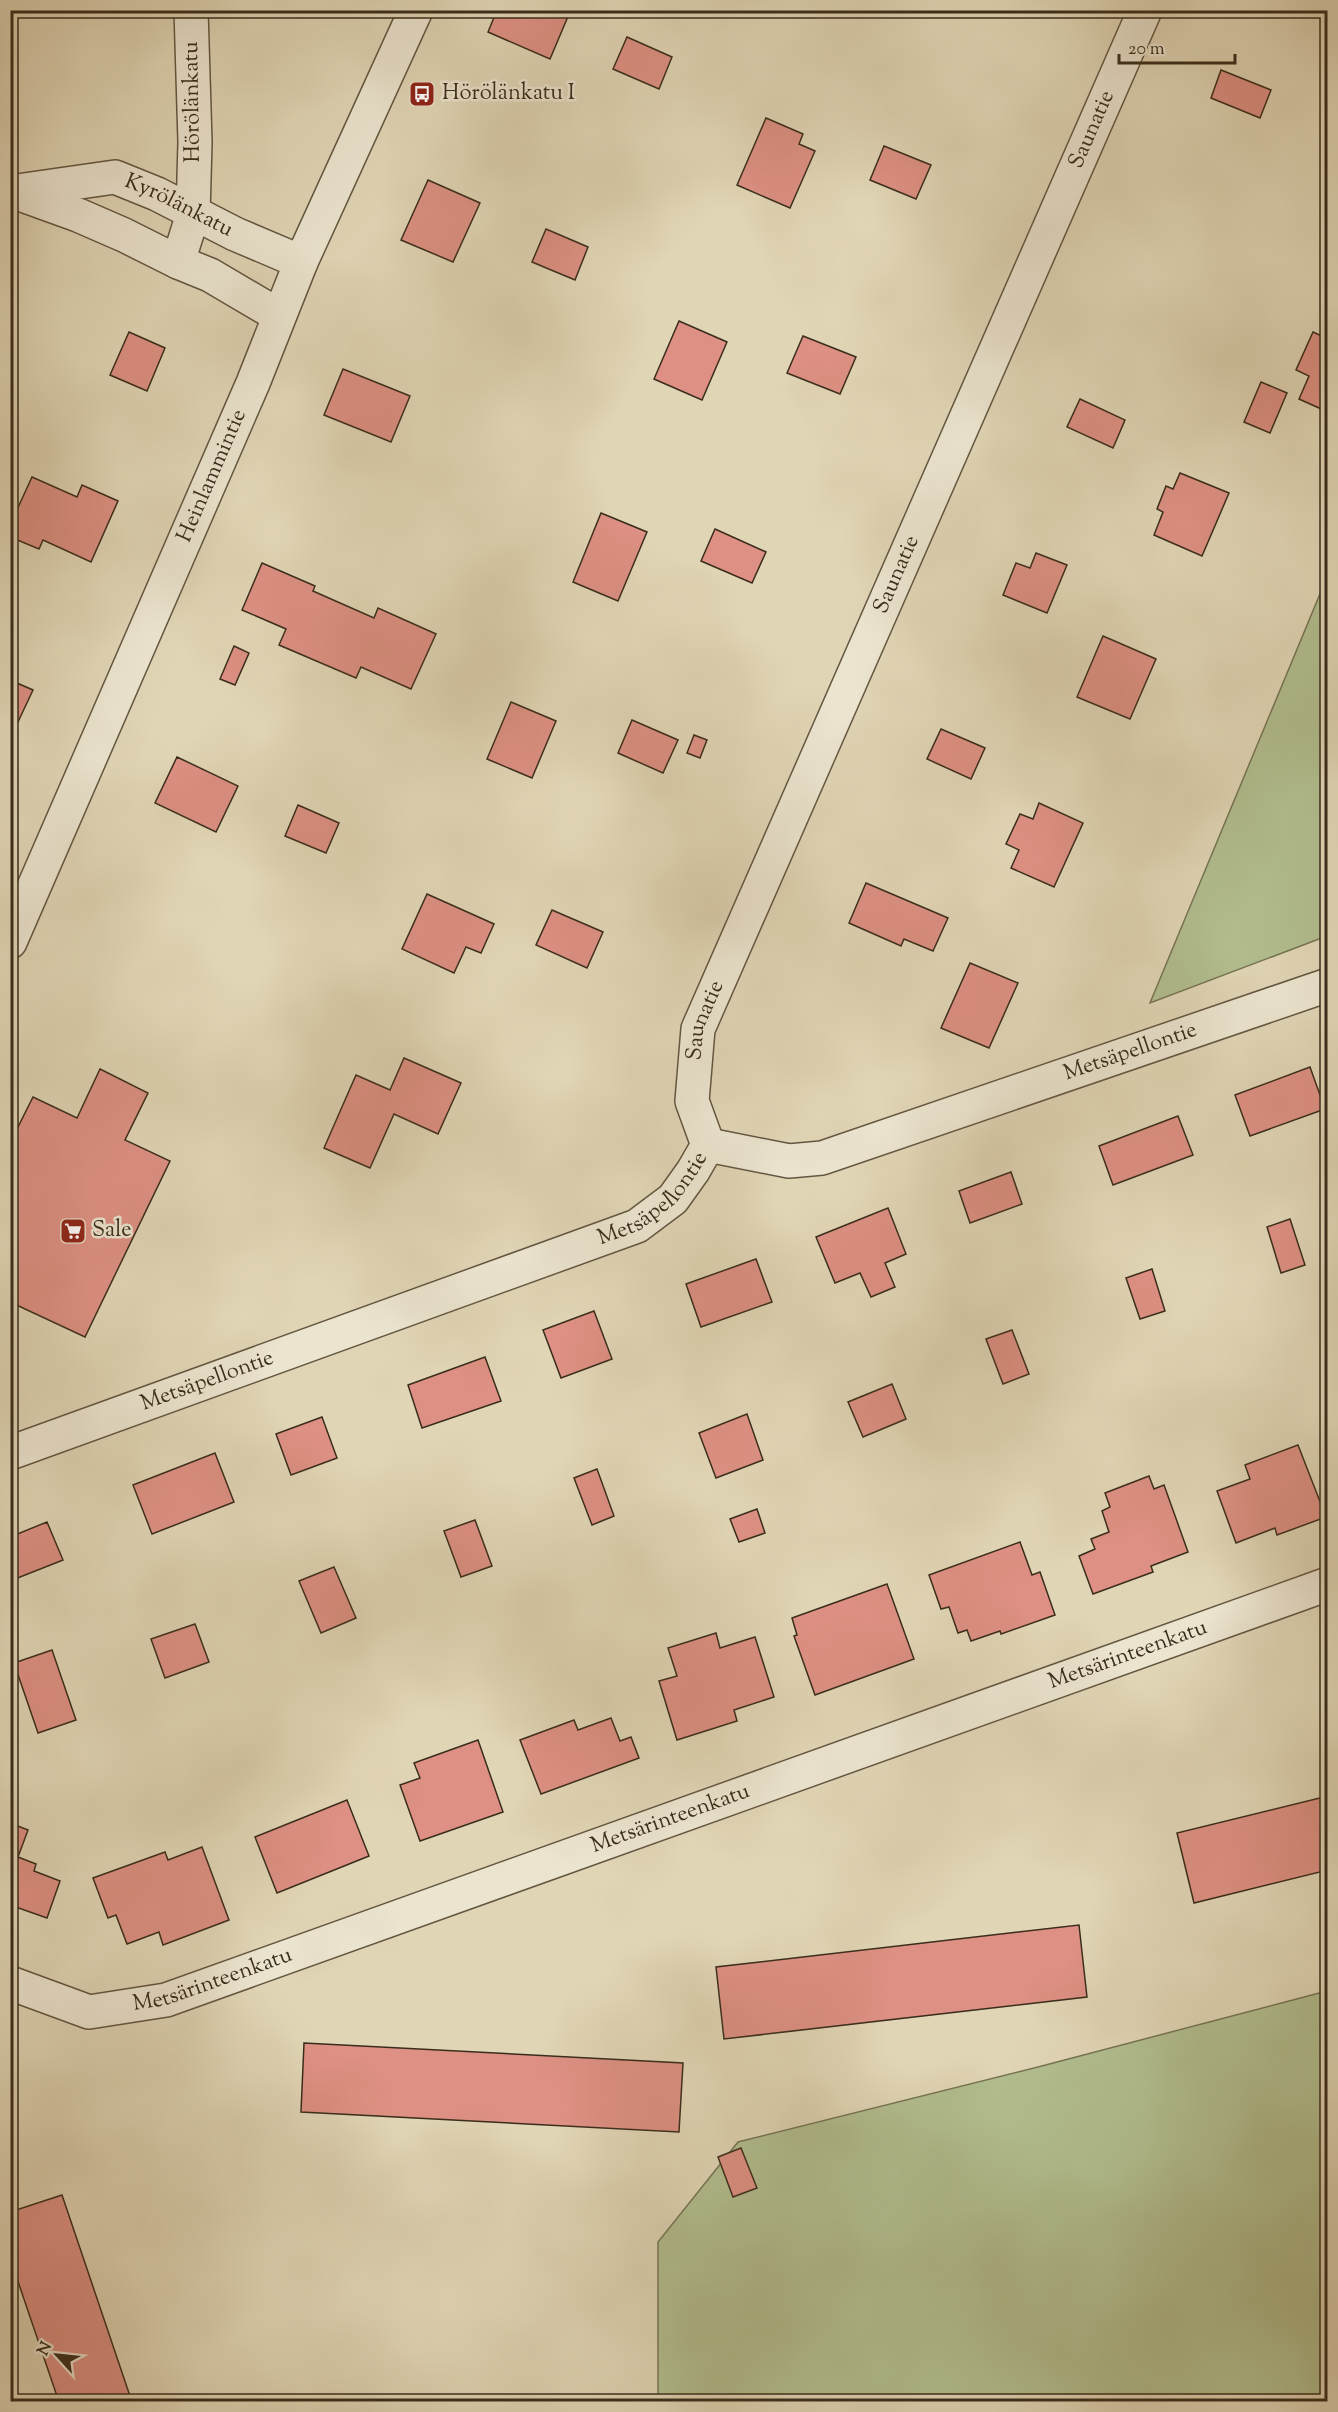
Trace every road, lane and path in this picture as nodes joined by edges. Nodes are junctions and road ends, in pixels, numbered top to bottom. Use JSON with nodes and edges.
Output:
{"nodes":[{"id":1,"x":190,"y":10,"type":"edge"},
{"id":2,"x":416,"y":10,"type":"edge"},
{"id":3,"x":1144,"y":10,"type":"edge"},
{"id":4,"x":12,"y":192,"type":"edge"},
{"id":5,"x":194,"y":214,"type":"junction"},
{"id":6,"x":178,"y":262,"type":"junction"},
{"id":7,"x":301,"y":262,"type":"junction"},
{"id":8,"x":279,"y":315,"type":"junction"},
{"id":9,"x":10,"y":942,"type":"edge"},
{"id":10,"x":1328,"y":985,"type":"edge"},
{"id":11,"x":708,"y":1145,"type":"junction"},
{"id":12,"x":10,"y":1453,"type":"edge"},
{"id":13,"x":1328,"y":1584,"type":"edge"},
{"id":14,"x":10,"y":1983,"type":"edge"}],
"edges":[{"from":1,"to":5,"type":"street","name":"Hörölänkatu"},
{"from":2,"to":7,"type":"street","name":"Heinlammintie"},
{"from":3,"to":11,"type":"street","name":"Saunatie"},
{"from":4,"to":5,"type":"street","name":"Kyrölänkatu"},
{"from":4,"to":6,"type":"street","name":"Kyrölänkatu"},
{"from":5,"to":6,"type":"street","name":"Hörölänkatu"},
{"from":5,"to":7,"type":"street","name":"Kyrölänkatu"},
{"from":6,"to":8,"type":"street","name":"Kyrölänkatu"},
{"from":7,"to":8,"type":"street","name":"Heinlammintie"},
{"from":8,"to":9,"type":"street","name":"Heinlammintie"},
{"from":10,"to":11,"type":"street","name":"Metsäpellontie"},
{"from":11,"to":12,"type":"street","name":"Metsäpellontie"},
{"from":13,"to":14,"type":"street","name":"Metsärinteenkatu"}]}
